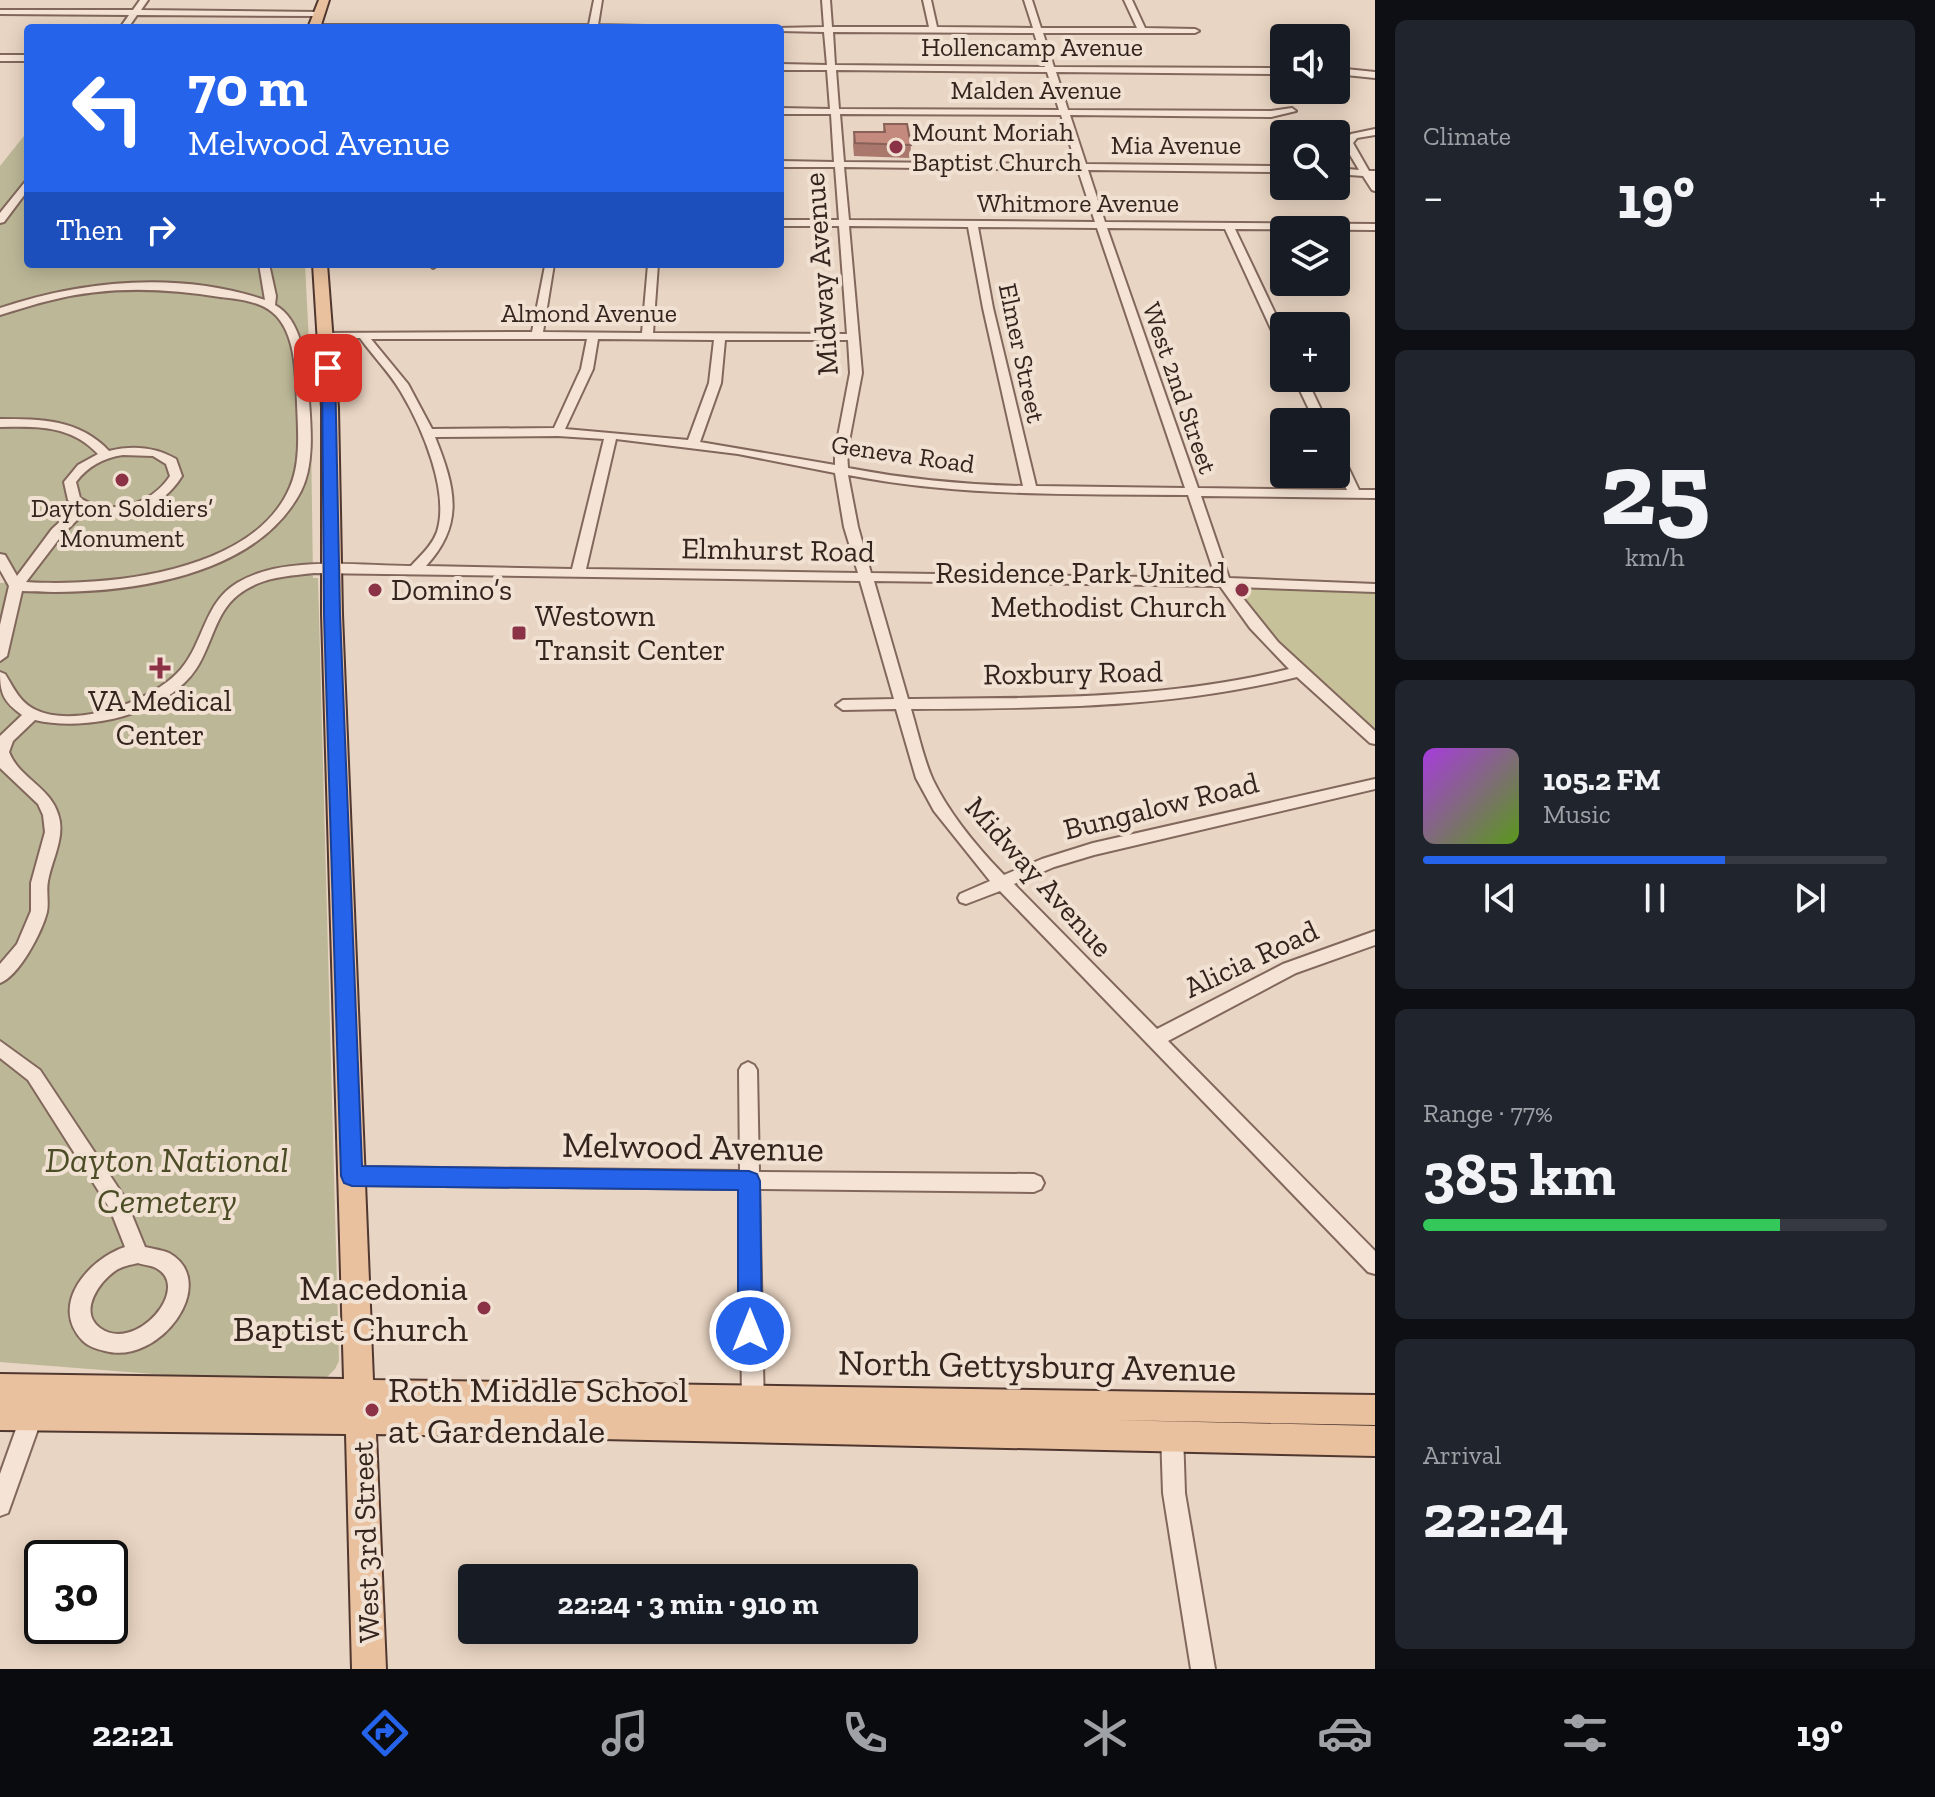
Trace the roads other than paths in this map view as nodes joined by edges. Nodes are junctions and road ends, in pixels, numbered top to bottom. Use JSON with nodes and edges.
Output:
{"nodes":[{"id":1,"x":144,"y":0,"type":"edge"},
{"id":2,"x":324,"y":0,"type":"edge"},
{"id":3,"x":598,"y":0,"type":"edge"},
{"id":4,"x":826,"y":0,"type":"edge"},
{"id":5,"x":927,"y":0,"type":"edge"},
{"id":6,"x":1028,"y":0,"type":"edge"},
{"id":7,"x":1128,"y":0,"type":"edge"},
{"id":8,"x":0,"y":12,"type":"edge"},
{"id":9,"x":135,"y":13,"type":"junction"},
{"id":10,"x":318,"y":14,"type":"junction"},
{"id":11,"x":127,"y":24,"type":"edge"},
{"id":12,"x":315,"y":24,"type":"edge"},
{"id":13,"x":594,"y":24,"type":"edge"},
{"id":14,"x":784,"y":29,"type":"edge"},
{"id":15,"x":829,"y":29,"type":"junction"},
{"id":16,"x":933,"y":29,"type":"junction"},
{"id":17,"x":1037,"y":30,"type":"junction"},
{"id":18,"x":1142,"y":31,"type":"junction"},
{"id":19,"x":1195,"y":31,"type":"dead end"},
{"id":20,"x":0,"y":58,"type":"edge"},
{"id":21,"x":24,"y":58,"type":"edge"},
{"id":22,"x":784,"y":67,"type":"edge"},
{"id":23,"x":833,"y":67,"type":"junction"},
{"id":24,"x":1050,"y":69,"type":"junction"},
{"id":25,"x":1270,"y":71,"type":"edge"},
{"id":26,"x":1350,"y":72,"type":"edge"},
{"id":27,"x":1375,"y":75,"type":"edge"},
{"id":28,"x":784,"y":111,"type":"edge"},
{"id":29,"x":836,"y":111,"type":"junction"},
{"id":30,"x":1292,"y":111,"type":"dead end"},
{"id":31,"x":1064,"y":113,"type":"junction"},
{"id":32,"x":1375,"y":132,"type":"edge"},
{"id":33,"x":784,"y":164,"type":"edge"},
{"id":34,"x":839,"y":164,"type":"junction"},
{"id":35,"x":1081,"y":167,"type":"junction"},
{"id":36,"x":1270,"y":169,"type":"edge"},
{"id":37,"x":1350,"y":172,"type":"edge"},
{"id":38,"x":1370,"y":174,"type":"edge"},
{"id":39,"x":1375,"y":188,"type":"edge"},
{"id":40,"x":24,"y":189,"type":"edge"},
{"id":41,"x":0,"y":220,"type":"edge"},
{"id":42,"x":784,"y":223,"type":"edge"},
{"id":43,"x":843,"y":223,"type":"junction"},
{"id":44,"x":972,"y":224,"type":"junction"},
{"id":45,"x":1101,"y":225,"type":"junction"},
{"id":46,"x":1229,"y":227,"type":"junction"},
{"id":47,"x":1375,"y":227,"type":"edge"},
{"id":48,"x":265,"y":268,"type":"edge"},
{"id":49,"x":320,"y":268,"type":"edge"},
{"id":50,"x":550,"y":268,"type":"edge"},
{"id":51,"x":653,"y":268,"type":"edge"},
{"id":52,"x":270,"y":305,"type":"junction"},
{"id":53,"x":0,"y":312,"type":"edge"},
{"id":54,"x":1270,"y":314,"type":"edge"},
{"id":55,"x":362,"y":334,"type":"junction"},
{"id":56,"x":537,"y":334,"type":"junction"},
{"id":57,"x":325,"y":335,"type":"junction"},
{"id":58,"x":593,"y":335,"type":"junction"},
{"id":59,"x":647,"y":335,"type":"junction"},
{"id":60,"x":720,"y":336,"type":"junction"},
{"id":61,"x":852,"y":337,"type":"junction"},
{"id":62,"x":0,"y":423,"type":"edge"},
{"id":63,"x":558,"y":432,"type":"junction"},
{"id":64,"x":427,"y":433,"type":"junction"},
{"id":65,"x":611,"y":436,"type":"junction"},
{"id":66,"x":693,"y":444,"type":"junction"},
{"id":67,"x":105,"y":454,"type":"junction"},
{"id":68,"x":841,"y":471,"type":"junction"},
{"id":69,"x":1350,"y":483,"type":"edge"},
{"id":70,"x":1031,"y":491,"type":"junction"},
{"id":71,"x":1192,"y":493,"type":"junction"},
{"id":72,"x":1355,"y":494,"type":"junction"},
{"id":73,"x":1375,"y":494,"type":"edge"},
{"id":74,"x":83,"y":507,"type":"junction"},
{"id":75,"x":0,"y":558,"type":"edge"},
{"id":76,"x":331,"y":569,"type":"junction"},
{"id":77,"x":413,"y":572,"type":"junction"},
{"id":78,"x":578,"y":573,"type":"junction"},
{"id":79,"x":866,"y":577,"type":"junction"},
{"id":80,"x":1375,"y":578,"type":"edge"},
{"id":81,"x":1224,"y":582,"type":"junction"},
{"id":82,"x":16,"y":586,"type":"junction"},
{"id":83,"x":1375,"y":588,"type":"edge"},
{"id":84,"x":0,"y":656,"type":"edge"},
{"id":85,"x":1302,"y":671,"type":"junction"},
{"id":86,"x":1,"y":683,"type":"edge"},
{"id":87,"x":901,"y":703,"type":"junction"},
{"id":88,"x":843,"y":705,"type":"dead end"},
{"id":89,"x":31,"y":715,"type":"junction"},
{"id":90,"x":1375,"y":739,"type":"edge"},
{"id":91,"x":1375,"y":784,"type":"edge"},
{"id":92,"x":1002,"y":882,"type":"junction"},
{"id":93,"x":966,"y":898,"type":"dead end"},
{"id":94,"x":1375,"y":938,"type":"edge"},
{"id":95,"x":0,"y":976,"type":"edge"},
{"id":96,"x":1155,"y":1039,"type":"junction"},
{"id":97,"x":0,"y":1048,"type":"edge"},
{"id":98,"x":748,"y":1070,"type":"dead end"},
{"id":99,"x":352,"y":1176,"type":"junction"},
{"id":100,"x":749,"y":1181,"type":"junction"},
{"id":101,"x":1034,"y":1183,"type":"dead end"},
{"id":102,"x":138,"y":1254,"type":"junction"},
{"id":103,"x":1375,"y":1265,"type":"edge"},
{"id":104,"x":0,"y":1388,"type":"edge"},
{"id":105,"x":753,"y":1398,"type":"junction"},
{"id":106,"x":36,"y":1403,"type":"junction"},
{"id":107,"x":1168,"y":1405,"type":"junction"},
{"id":108,"x":362,"y":1408,"type":"junction"},
{"id":109,"x":1375,"y":1410,"type":"edge"},
{"id":110,"x":0,"y":1415,"type":"edge"},
{"id":111,"x":752,"y":1429,"type":"junction"},
{"id":112,"x":1173,"y":1439,"type":"junction"},
{"id":113,"x":1375,"y":1441,"type":"edge"},
{"id":114,"x":0,"y":1505,"type":"edge"},
{"id":115,"x":369,"y":1669,"type":"edge"},
{"id":116,"x":1203,"y":1669,"type":"edge"}],
"edges":[{"from":1,"to":9,"type":"street"},
{"from":2,"to":10,"type":"main road"},
{"from":3,"to":13,"type":"street"},
{"from":4,"to":15,"type":"street","name":"Midway Avenue"},
{"from":5,"to":16,"type":"street"},
{"from":6,"to":17,"type":"street","name":"West 2nd Street"},
{"from":7,"to":18,"type":"street"},
{"from":8,"to":9,"type":"street"},
{"from":9,"to":10,"type":"street"},
{"from":9,"to":11,"type":"street"},
{"from":10,"to":12,"type":"main road"},
{"from":14,"to":15,"type":"street"},
{"from":15,"to":16,"type":"street"},
{"from":15,"to":23,"type":"street","name":"Midway Avenue"},
{"from":16,"to":17,"type":"street"},
{"from":17,"to":18,"type":"street"},
{"from":17,"to":24,"type":"street","name":"West 2nd Street"},
{"from":18,"to":19,"type":"street"},
{"from":20,"to":21,"type":"street"},
{"from":22,"to":23,"type":"street","name":"Hollencamp Avenue"},
{"from":23,"to":24,"type":"street","name":"Hollencamp Avenue"},
{"from":23,"to":29,"type":"street","name":"Midway Avenue"},
{"from":24,"to":25,"type":"street","name":"Hollencamp Avenue"},
{"from":24,"to":31,"type":"street","name":"West 2nd Street"},
{"from":26,"to":27,"type":"street"},
{"from":28,"to":29,"type":"street","name":"Malden Avenue"},
{"from":29,"to":31,"type":"street","name":"Malden Avenue"},
{"from":29,"to":34,"type":"street","name":"Midway Avenue"},
{"from":30,"to":31,"type":"street","name":"Malden Avenue"},
{"from":31,"to":35,"type":"street","name":"West 2nd Street"},
{"from":32,"to":38,"type":"street"},
{"from":33,"to":34,"type":"street","name":"Mia Avenue"},
{"from":34,"to":35,"type":"street","name":"Mia Avenue"},
{"from":34,"to":43,"type":"street","name":"Midway Avenue"},
{"from":35,"to":36,"type":"street","name":"Mia Avenue"},
{"from":35,"to":45,"type":"street","name":"West 2nd Street"},
{"from":37,"to":38,"type":"street"},
{"from":38,"to":39,"type":"street"},
{"from":40,"to":41,"type":"street"},
{"from":42,"to":43,"type":"street","name":"Whitmore Avenue"},
{"from":43,"to":44,"type":"street","name":"Whitmore Avenue"},
{"from":43,"to":61,"type":"street","name":"Midway Avenue"},
{"from":44,"to":45,"type":"street","name":"Whitmore Avenue"},
{"from":44,"to":70,"type":"street","name":"Elmer Street"},
{"from":45,"to":46,"type":"street","name":"Whitmore Avenue"},
{"from":45,"to":71,"type":"street","name":"West 2nd Street"},
{"from":46,"to":47,"type":"street","name":"Whitmore Avenue"},
{"from":46,"to":54,"type":"street"},
{"from":48,"to":52,"type":"street"},
{"from":49,"to":57,"type":"main road","name":"West 3rd Street"},
{"from":50,"to":56,"type":"street"},
{"from":51,"to":59,"type":"street"},
{"from":52,"to":53,"type":"street"},
{"from":52,"to":82,"type":"street"},
{"from":55,"to":56,"type":"street","name":"Almond Avenue"},
{"from":55,"to":57,"type":"street","name":"Almond Avenue"},
{"from":55,"to":64,"type":"street"},
{"from":56,"to":58,"type":"street","name":"Almond Avenue"},
{"from":57,"to":76,"type":"main road","name":"West 3rd Street"},
{"from":58,"to":59,"type":"street","name":"Almond Avenue"},
{"from":58,"to":63,"type":"street"},
{"from":59,"to":60,"type":"street","name":"Almond Avenue"},
{"from":60,"to":61,"type":"street","name":"Almond Avenue"},
{"from":60,"to":66,"type":"street"},
{"from":61,"to":68,"type":"street","name":"Midway Avenue"},
{"from":62,"to":67,"type":"street"},
{"from":63,"to":64,"type":"street","name":"Geneva Road"},
{"from":63,"to":65,"type":"street","name":"Geneva Road"},
{"from":64,"to":77,"type":"street"},
{"from":65,"to":66,"type":"street","name":"Geneva Road"},
{"from":65,"to":78,"type":"street"},
{"from":66,"to":68,"type":"street","name":"Geneva Road"},
{"from":67,"to":74,"type":"street"},
{"from":67,"to":74,"type":"street"},
{"from":68,"to":70,"type":"street","name":"Geneva Road"},
{"from":68,"to":79,"type":"street","name":"Midway Avenue"},
{"from":69,"to":72,"type":"street"},
{"from":70,"to":71,"type":"street","name":"Geneva Road"},
{"from":71,"to":72,"type":"street","name":"Geneva Road"},
{"from":71,"to":81,"type":"street","name":"West 2nd Street"},
{"from":72,"to":73,"type":"street","name":"Geneva Road"},
{"from":74,"to":82,"type":"street"},
{"from":75,"to":82,"type":"street"},
{"from":76,"to":77,"type":"street","name":"Elmhurst Road"},
{"from":76,"to":89,"type":"street","name":"Elmhurst Road"},
{"from":76,"to":99,"type":"main road","name":"West 3rd Street"},
{"from":77,"to":78,"type":"street","name":"Elmhurst Road"},
{"from":78,"to":79,"type":"street","name":"Elmhurst Road"},
{"from":79,"to":81,"type":"street","name":"Elmhurst Road"},
{"from":79,"to":87,"type":"street","name":"Midway Avenue"},
{"from":80,"to":81,"type":"street","name":"Elmhurst Road"},
{"from":81,"to":83,"type":"street","name":"Elmhurst Road"},
{"from":81,"to":85,"type":"street","name":"West 2nd Street"},
{"from":82,"to":84,"type":"street"},
{"from":85,"to":87,"type":"street","name":"Roxbury Road"},
{"from":85,"to":90,"type":"street","name":"West 2nd Street"},
{"from":86,"to":89,"type":"street"},
{"from":87,"to":88,"type":"street","name":"Roxbury Road"},
{"from":87,"to":92,"type":"street","name":"Midway Avenue"},
{"from":89,"to":95,"type":"street"},
{"from":91,"to":92,"type":"street","name":"Bungalow Road"},
{"from":92,"to":93,"type":"street","name":"Bungalow Road"},
{"from":92,"to":96,"type":"street","name":"Midway Avenue"},
{"from":94,"to":96,"type":"street","name":"Alicia Road"},
{"from":96,"to":103,"type":"street","name":"Midway Avenue"},
{"from":97,"to":102,"type":"street"},
{"from":98,"to":100,"type":"street"},
{"from":99,"to":100,"type":"street","name":"Melwood Avenue"},
{"from":99,"to":108,"type":"main road","name":"West 3rd Street"},
{"from":100,"to":101,"type":"street","name":"Melwood Avenue"},
{"from":100,"to":105,"type":"street"},
{"from":102,"to":102,"type":"street"},
{"from":104,"to":106,"type":"main road"},
{"from":105,"to":107,"type":"main road","name":"North Gettysburg Avenue"},
{"from":105,"to":108,"type":"main road","name":"North Gettysburg Avenue"},
{"from":105,"to":111,"type":"street"},
{"from":106,"to":108,"type":"main road"},
{"from":106,"to":110,"type":"main road"},
{"from":106,"to":114,"type":"street"},
{"from":107,"to":109,"type":"main road","name":"North Gettysburg Avenue"},
{"from":107,"to":112,"type":"street"},
{"from":108,"to":111,"type":"main road"},
{"from":108,"to":115,"type":"main road","name":"West 3rd Street"},
{"from":111,"to":112,"type":"main road"},
{"from":112,"to":113,"type":"main road"},
{"from":112,"to":116,"type":"street"}]}
